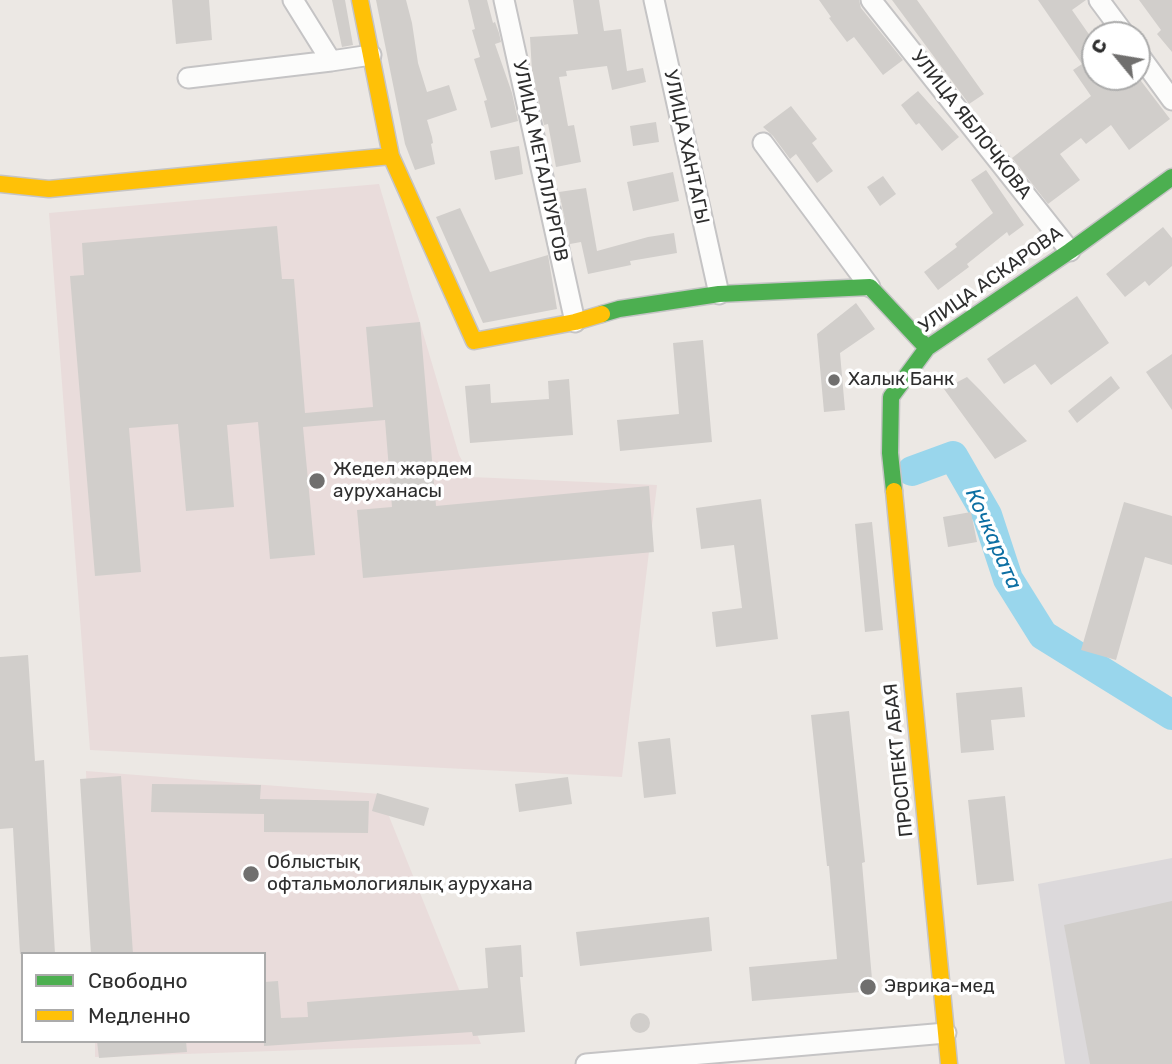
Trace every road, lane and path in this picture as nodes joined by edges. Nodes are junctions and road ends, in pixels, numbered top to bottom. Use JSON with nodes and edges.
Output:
{"nodes":[{"id":1,"x":293,"y":0,"type":"edge"},
{"id":2,"x":360,"y":0,"type":"edge"},
{"id":3,"x":504,"y":0,"type":"edge"},
{"id":4,"x":654,"y":0,"type":"edge"},
{"id":5,"x":871,"y":0,"type":"edge"},
{"id":6,"x":1099,"y":0,"type":"edge"},
{"id":7,"x":1115,"y":21,"type":"edge"},
{"id":8,"x":371,"y":55,"type":"junction"},
{"id":9,"x":331,"y":61,"type":"junction"},
{"id":10,"x":1151,"y":71,"type":"edge"},
{"id":11,"x":188,"y":78,"type":"dead end"},
{"id":12,"x":1172,"y":100,"type":"edge"},
{"id":13,"x":763,"y":143,"type":"dead end"},
{"id":14,"x":391,"y":156,"type":"junction"},
{"id":15,"x":1172,"y":177,"type":"edge"},
{"id":16,"x":0,"y":184,"type":"edge"},
{"id":17,"x":1070,"y":251,"type":"junction"},
{"id":18,"x":870,"y":287,"type":"junction"},
{"id":19,"x":719,"y":294,"type":"junction"},
{"id":20,"x":575,"y":322,"type":"junction"},
{"id":21,"x":928,"y":348,"type":"junction"},
{"id":22,"x":890,"y":453,"type":"joint"},
{"id":23,"x":946,"y":1032,"type":"junction"},
{"id":24,"x":586,"y":1064,"type":"edge"},
{"id":25,"x":949,"y":1064,"type":"edge"}],
"edges":[{"from":1,"to":9,"type":"street"},
{"from":2,"to":8,"type":"street"},
{"from":3,"to":20,"type":"street","name":"УЛИЦА МЕТАЛЛУРГОВ"},
{"from":4,"to":19,"type":"street","name":"УЛИЦА ХАНТАГЫ"},
{"from":5,"to":17,"type":"street","name":"УЛИЦА ЯБЛОЧКОВА"},
{"from":6,"to":7,"type":"street"},
{"from":8,"to":9,"type":"street"},
{"from":8,"to":14,"type":"street"},
{"from":9,"to":11,"type":"street"},
{"from":10,"to":12,"type":"street"},
{"from":13,"to":18,"type":"street"},
{"from":14,"to":16,"type":"street"},
{"from":14,"to":20,"type":"street"},
{"from":15,"to":17,"type":"street","name":"УЛИЦА АСКАРОВА"},
{"from":17,"to":21,"type":"street","name":"УЛИЦА АСКАРОВА"},
{"from":18,"to":19,"type":"street"},
{"from":18,"to":21,"type":"street"},
{"from":19,"to":20,"type":"street"},
{"from":21,"to":22,"type":"street","name":"УЛИЦА АСКАРОВА"},
{"from":22,"to":23,"type":"street","name":"ПРОСПЕКТ АБАЯ"},
{"from":23,"to":24,"type":"street"},
{"from":23,"to":25,"type":"street","name":"ПРОСПЕКТ АБАЯ"}]}
